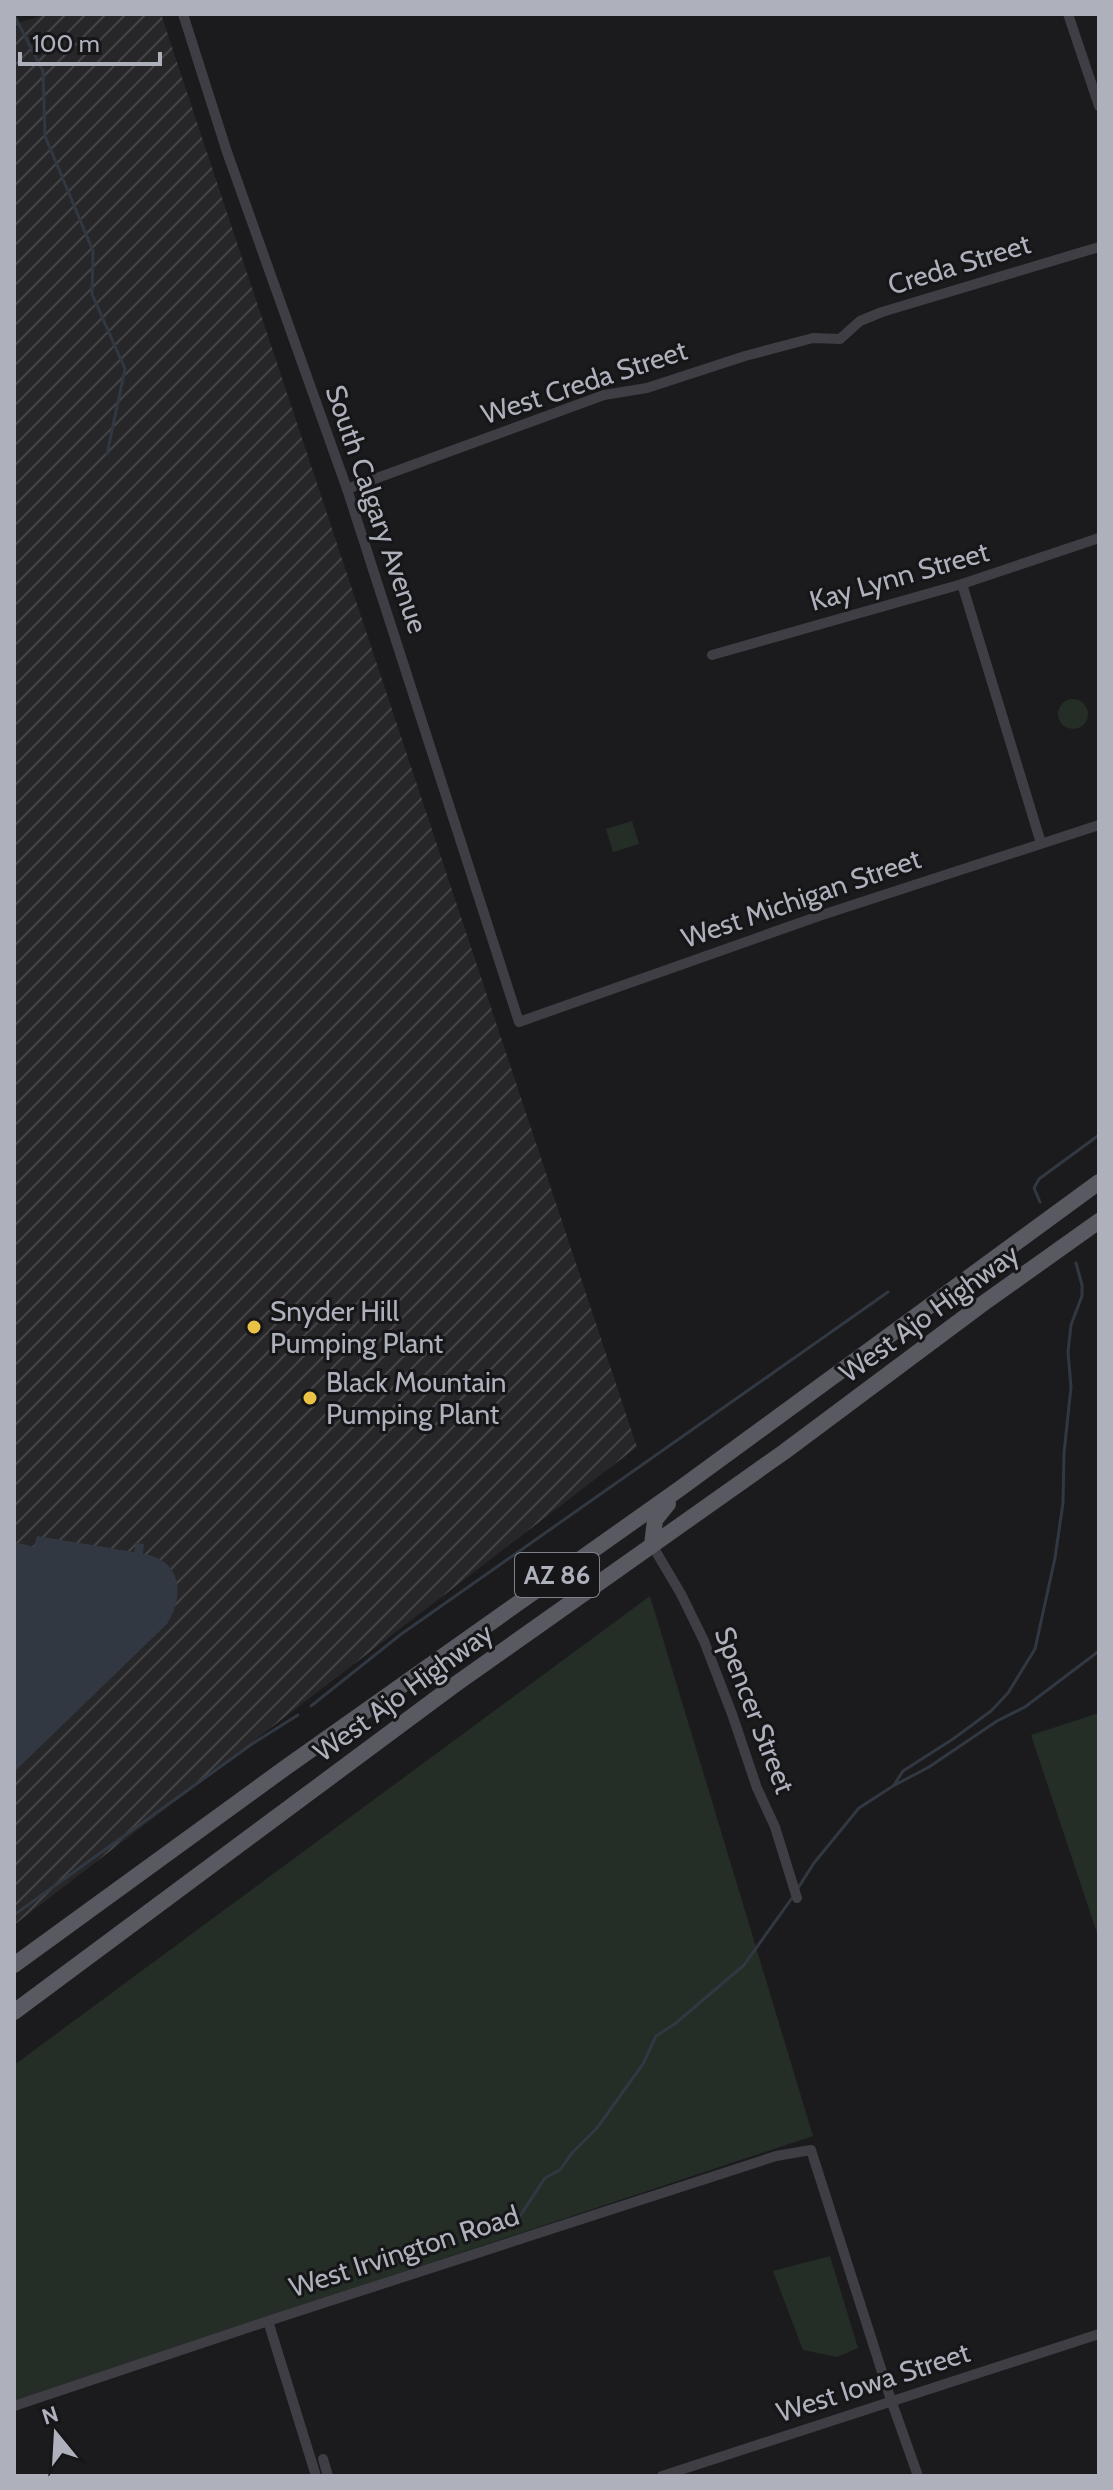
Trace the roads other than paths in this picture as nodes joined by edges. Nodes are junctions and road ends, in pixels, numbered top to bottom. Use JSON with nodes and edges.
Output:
{"nodes":[{"id":1,"x":183,"y":14,"type":"edge"},
{"id":2,"x":1068,"y":14,"type":"edge"},
{"id":3,"x":1099,"y":106,"type":"edge"},
{"id":4,"x":1099,"y":247,"type":"edge"},
{"id":5,"x":840,"y":339,"type":"joint"},
{"id":6,"x":347,"y":489,"type":"junction"},
{"id":7,"x":1099,"y":538,"type":"edge"},
{"id":8,"x":962,"y":584,"type":"junction"},
{"id":9,"x":712,"y":655,"type":"dead end"},
{"id":10,"x":1099,"y":825,"type":"edge"},
{"id":11,"x":1041,"y":843,"type":"junction"},
{"id":12,"x":519,"y":1022,"type":"joint"},
{"id":13,"x":1099,"y":1182,"type":"edge"},
{"id":14,"x":1099,"y":1221,"type":"edge"},
{"id":15,"x":720,"y":1458,"type":"junction"},
{"id":16,"x":652,"y":1545,"type":"junction"},
{"id":17,"x":797,"y":1898,"type":"dead end"},
{"id":18,"x":14,"y":1965,"type":"edge"},
{"id":19,"x":14,"y":2012,"type":"edge"},
{"id":20,"x":268,"y":2321,"type":"junction"},
{"id":21,"x":1099,"y":2334,"type":"edge"},
{"id":22,"x":891,"y":2400,"type":"junction"},
{"id":23,"x":14,"y":2406,"type":"edge"},
{"id":24,"x":323,"y":2459,"type":"dead end"},
{"id":25,"x":316,"y":2476,"type":"edge"},
{"id":26,"x":328,"y":2476,"type":"edge"},
{"id":27,"x":662,"y":2476,"type":"edge"},
{"id":28,"x":918,"y":2476,"type":"edge"}],
"edges":[{"from":1,"to":6,"type":"street","name":"South Calgary Avenue"},
{"from":2,"to":3,"type":"street"},
{"from":4,"to":5,"type":"street","name":"Creda Street"},
{"from":5,"to":6,"type":"street","name":"West Creda Street"},
{"from":6,"to":12,"type":"street","name":"South Calgary Avenue"},
{"from":7,"to":8,"type":"street","name":"Kay Lynn Street"},
{"from":8,"to":9,"type":"street","name":"Kay Lynn Street"},
{"from":8,"to":11,"type":"street"},
{"from":10,"to":11,"type":"street","name":"West Michigan Street"},
{"from":11,"to":12,"type":"street","name":"West Michigan Street"},
{"from":13,"to":15,"type":"main road","name":"West Ajo Highway","number":"AZ 86"},
{"from":14,"to":16,"type":"main road","name":"West Ajo Highway","number":"AZ 86"},
{"from":15,"to":16,"type":"main road"},
{"from":15,"to":18,"type":"main road","name":"West Ajo Highway","number":"AZ 86"},
{"from":16,"to":17,"type":"street","name":"Spencer Street"},
{"from":16,"to":19,"type":"main road","name":"West Ajo Highway","number":"AZ 86"},
{"from":20,"to":22,"type":"street","name":"West Irvington Road"},
{"from":20,"to":23,"type":"street","name":"West Irvington Road"},
{"from":20,"to":25,"type":"street"},
{"from":21,"to":22,"type":"street","name":"West Iowa Street"},
{"from":22,"to":27,"type":"street","name":"West Iowa Street"},
{"from":22,"to":28,"type":"street"},
{"from":24,"to":26,"type":"street"}]}
